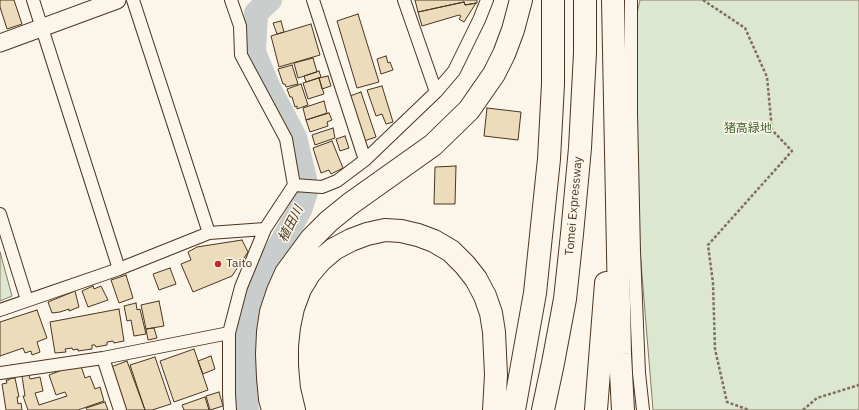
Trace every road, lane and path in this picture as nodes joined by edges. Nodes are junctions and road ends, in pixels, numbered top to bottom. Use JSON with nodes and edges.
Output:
{"nodes":[{"id":1,"x":33,"y":0,"type":"edge"},
{"id":2,"x":117,"y":0,"type":"edge"},
{"id":3,"x":133,"y":0,"type":"edge"},
{"id":4,"x":231,"y":0,"type":"edge"},
{"id":5,"x":313,"y":0,"type":"edge"},
{"id":6,"x":404,"y":0,"type":"edge"},
{"id":7,"x":487,"y":0,"type":"edge"},
{"id":8,"x":521,"y":0,"type":"edge"},
{"id":9,"x":553,"y":0,"type":"edge"},
{"id":10,"x":585,"y":0,"type":"edge"},
{"id":11,"x":613,"y":0,"type":"edge"},
{"id":12,"x":631,"y":0,"type":"edge"},
{"id":13,"x":703,"y":0,"type":"edge"},
{"id":14,"x":42,"y":28,"type":"junction"},
{"id":15,"x":0,"y":43,"type":"edge"},
{"id":16,"x":436,"y":92,"type":"junction"},
{"id":17,"x":365,"y":160,"type":"junction"},
{"id":18,"x":616,"y":164,"type":"junction"},
{"id":19,"x":297,"y":185,"type":"junction"},
{"id":20,"x":0,"y":214,"type":"edge"},
{"id":21,"x":265,"y":229,"type":"junction"},
{"id":22,"x":209,"y":233,"type":"junction"},
{"id":23,"x":119,"y":269,"type":"junction"},
{"id":24,"x":27,"y":300,"type":"junction"},
{"id":25,"x":0,"y":310,"type":"edge"},
{"id":26,"x":229,"y":333,"type":"junction"},
{"id":27,"x":102,"y":358,"type":"junction"},
{"id":28,"x":0,"y":373,"type":"edge"},
{"id":29,"x":859,"y":385,"type":"edge"},
{"id":30,"x":120,"y":410,"type":"edge"},
{"id":31,"x":230,"y":410,"type":"edge"},
{"id":32,"x":273,"y":410,"type":"edge"},
{"id":33,"x":294,"y":410,"type":"edge"},
{"id":34,"x":494,"y":410,"type":"edge"},
{"id":35,"x":514,"y":410,"type":"edge"},
{"id":36,"x":543,"y":410,"type":"edge"},
{"id":37,"x":596,"y":410,"type":"edge"},
{"id":38,"x":622,"y":410,"type":"edge"},
{"id":39,"x":643,"y":410,"type":"edge"},
{"id":40,"x":750,"y":410,"type":"edge"},
{"id":41,"x":803,"y":410,"type":"edge"}],
"edges":[{"from":1,"to":14,"type":"street"},
{"from":2,"to":14,"type":"street"},
{"from":3,"to":22,"type":"street"},
{"from":4,"to":19,"type":"street"},
{"from":5,"to":17,"type":"street"},
{"from":6,"to":16,"type":"street"},
{"from":7,"to":16,"type":"street"},
{"from":8,"to":32,"type":"highway"},
{"from":9,"to":35,"type":"highway"},
{"from":10,"to":36,"type":"highway","name":"Tomei Expressway"},
{"from":11,"to":18,"type":"highway"},
{"from":12,"to":39,"type":"street"},
{"from":13,"to":40,"type":"path"},
{"from":14,"to":15,"type":"street"},
{"from":14,"to":23,"type":"street"},
{"from":16,"to":17,"type":"street"},
{"from":17,"to":19,"type":"street"},
{"from":18,"to":37,"type":"highway"},
{"from":18,"to":38,"type":"highway"},
{"from":19,"to":21,"type":"street"},
{"from":20,"to":24,"type":"street"},
{"from":21,"to":22,"type":"street"},
{"from":21,"to":26,"type":"street"},
{"from":22,"to":23,"type":"street"},
{"from":23,"to":24,"type":"street"},
{"from":24,"to":25,"type":"street"},
{"from":26,"to":27,"type":"street"},
{"from":26,"to":31,"type":"street"},
{"from":27,"to":28,"type":"street"},
{"from":27,"to":30,"type":"street"},
{"from":29,"to":41,"type":"path"},
{"from":33,"to":34,"type":"highway"}]}
